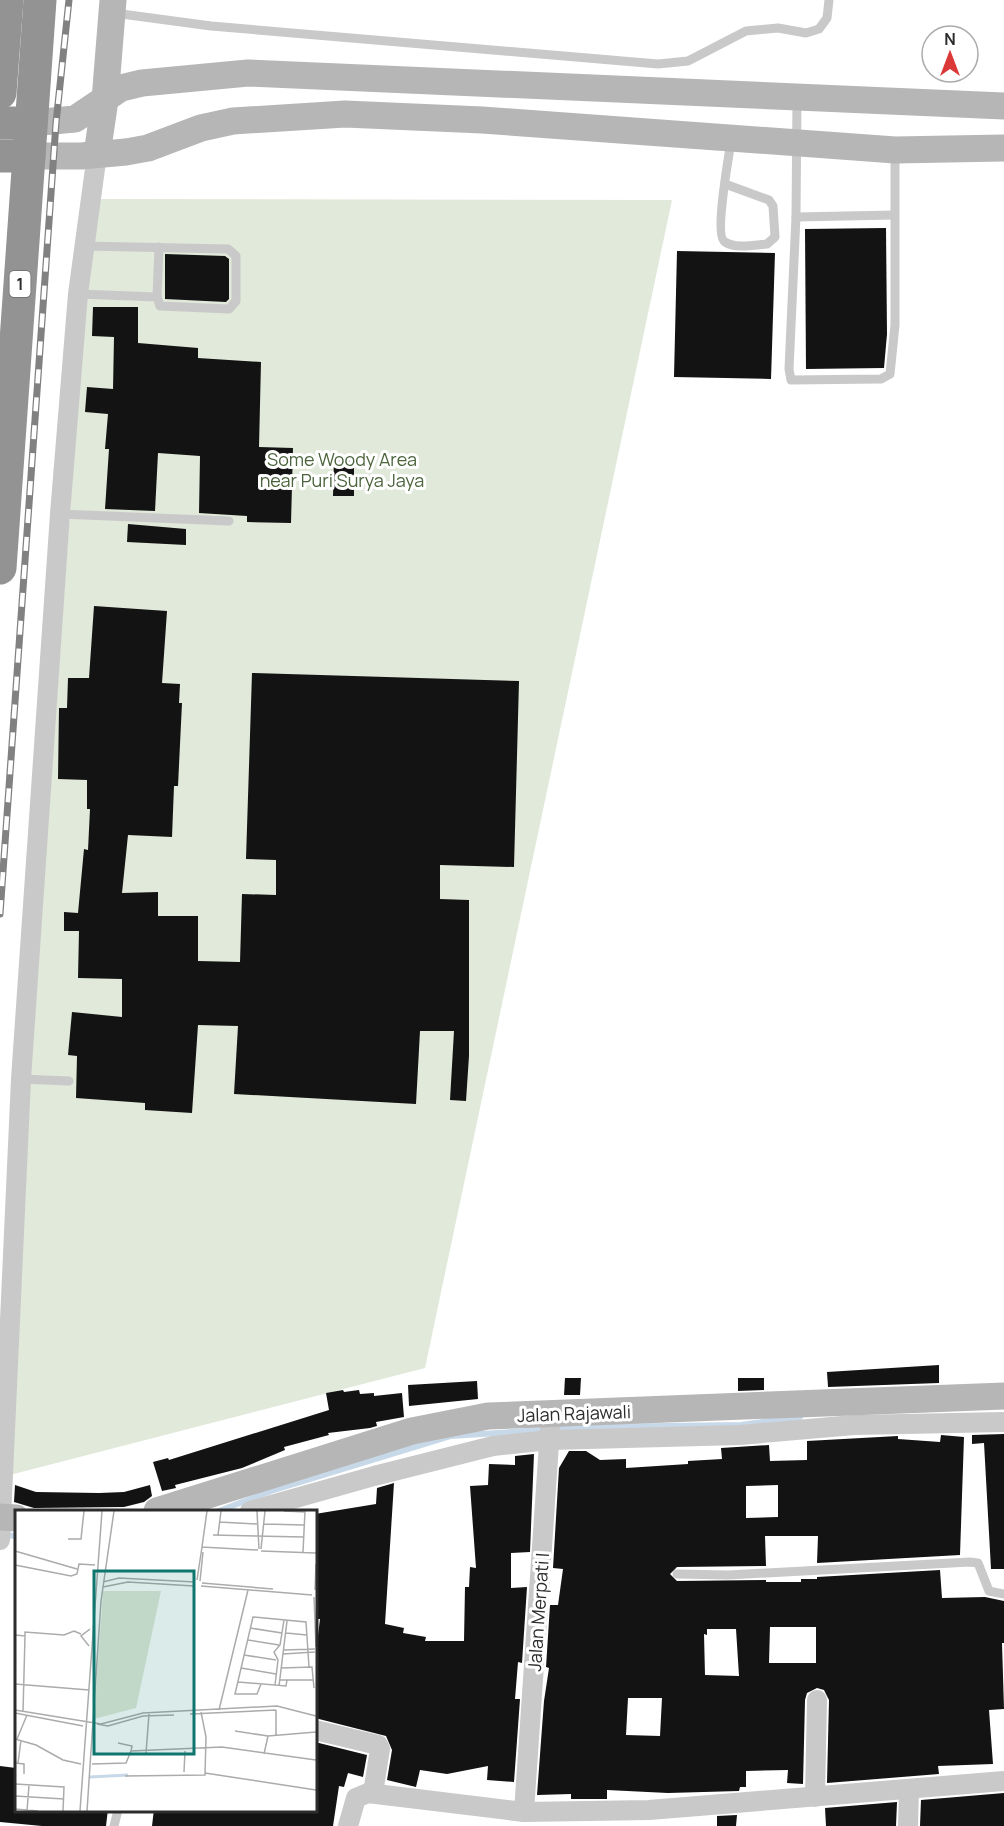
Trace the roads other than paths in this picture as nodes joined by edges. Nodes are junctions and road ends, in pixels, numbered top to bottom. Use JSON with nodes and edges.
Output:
{"nodes":[{"id":1,"x":7,"y":0,"type":"edge"},
{"id":2,"x":40,"y":0,"type":"edge"},
{"id":3,"x":829,"y":0,"type":"edge"},
{"id":4,"x":113,"y":6,"type":"edge"},
{"id":5,"x":1,"y":77,"type":"edge"},
{"id":6,"x":797,"y":96,"type":"junction"},
{"id":7,"x":105,"y":100,"type":"junction"},
{"id":8,"x":1004,"y":108,"type":"edge"},
{"id":9,"x":16,"y":123,"type":"edge"},
{"id":10,"x":732,"y":137,"type":"junction"},
{"id":11,"x":798,"y":142,"type":"junction"},
{"id":12,"x":1003,"y":149,"type":"edge"},
{"id":13,"x":895,"y":150,"type":"junction"},
{"id":14,"x":97,"y":154,"type":"junction"},
{"id":15,"x":15,"y":156,"type":"edge"},
{"id":16,"x":726,"y":184,"type":"junction"},
{"id":17,"x":894,"y":215,"type":"junction"},
{"id":18,"x":796,"y":217,"type":"junction"},
{"id":19,"x":84,"y":246,"type":"junction"},
{"id":20,"x":159,"y":247,"type":"junction"},
{"id":21,"x":78,"y":294,"type":"junction"},
{"id":22,"x":157,"y":297,"type":"junction"},
{"id":23,"x":60,"y":514,"type":"junction"},
{"id":24,"x":229,"y":521,"type":"dead end"},
{"id":25,"x":0,"y":568,"type":"edge"},
{"id":26,"x":21,"y":1079,"type":"junction"},
{"id":27,"x":69,"y":1081,"type":"dead end"},
{"id":28,"x":1004,"y":1396,"type":"edge"},
{"id":29,"x":1004,"y":1422,"type":"edge"},
{"id":30,"x":550,"y":1426,"type":"junction"},
{"id":31,"x":160,"y":1510,"type":"edge"},
{"id":32,"x":254,"y":1510,"type":"edge"},
{"id":33,"x":0,"y":1517,"type":"edge"},
{"id":34,"x":15,"y":1518,"type":"edge"},
{"id":35,"x":0,"y":1523,"type":"edge"},
{"id":36,"x":0,"y":1540,"type":"edge"},
{"id":37,"x":677,"y":1574,"type":"dead end"},
{"id":38,"x":1004,"y":1594,"type":"edge"},
{"id":39,"x":817,"y":1700,"type":"dead end"},
{"id":40,"x":316,"y":1730,"type":"edge"},
{"id":41,"x":1004,"y":1781,"type":"edge"},
{"id":42,"x":909,"y":1788,"type":"junction"},
{"id":43,"x":373,"y":1794,"type":"junction"},
{"id":44,"x":815,"y":1797,"type":"junction"},
{"id":45,"x":118,"y":1811,"type":"edge"},
{"id":46,"x":524,"y":1812,"type":"junction"},
{"id":47,"x":114,"y":1826,"type":"edge"},
{"id":48,"x":348,"y":1826,"type":"edge"},
{"id":49,"x":908,"y":1826,"type":"edge"}],
"edges":[{"from":1,"to":5,"type":"highway"},
{"from":2,"to":9,"type":"highway","number":"1"},
{"from":3,"to":4,"type":"lane"},
{"from":4,"to":7,"type":"street"},
{"from":6,"to":7,"type":"street"},
{"from":6,"to":8,"type":"street"},
{"from":6,"to":11,"type":"lane"},
{"from":7,"to":9,"type":"street"},
{"from":7,"to":14,"type":"street"},
{"from":8,"to":12,"type":"street"},
{"from":9,"to":15,"type":"highway","number":"1"},
{"from":10,"to":11,"type":"street"},
{"from":10,"to":14,"type":"street"},
{"from":10,"to":16,"type":"lane"},
{"from":11,"to":13,"type":"street"},
{"from":11,"to":18,"type":"lane"},
{"from":12,"to":13,"type":"street"},
{"from":13,"to":17,"type":"lane"},
{"from":14,"to":15,"type":"street"},
{"from":14,"to":19,"type":"street"},
{"from":15,"to":25,"type":"highway","number":"1"},
{"from":16,"to":16,"type":"lane"},
{"from":17,"to":18,"type":"lane"},
{"from":17,"to":18,"type":"lane"},
{"from":19,"to":20,"type":"lane"},
{"from":19,"to":21,"type":"street"},
{"from":20,"to":22,"type":"lane"},
{"from":20,"to":22,"type":"lane"},
{"from":21,"to":22,"type":"lane"},
{"from":21,"to":23,"type":"street"},
{"from":23,"to":24,"type":"lane"},
{"from":23,"to":26,"type":"street"},
{"from":26,"to":27,"type":"lane"},
{"from":26,"to":33,"type":"street"},
{"from":28,"to":30,"type":"street","name":"Jalan Rajawali"},
{"from":29,"to":30,"type":"street"},
{"from":30,"to":31,"type":"street","name":"Jalan Rajawali"},
{"from":30,"to":32,"type":"street"},
{"from":30,"to":46,"type":"street","name":"Jalan Merpati I"},
{"from":33,"to":34,"type":"street"},
{"from":33,"to":35,"type":"street"},
{"from":35,"to":36,"type":"street"},
{"from":37,"to":38,"type":"lane"},
{"from":39,"to":44,"type":"street"},
{"from":40,"to":43,"type":"street"},
{"from":41,"to":42,"type":"street"},
{"from":42,"to":44,"type":"street"},
{"from":42,"to":49,"type":"street"},
{"from":43,"to":46,"type":"street"},
{"from":43,"to":48,"type":"street"},
{"from":44,"to":46,"type":"street"},
{"from":45,"to":47,"type":"lane"}]}
